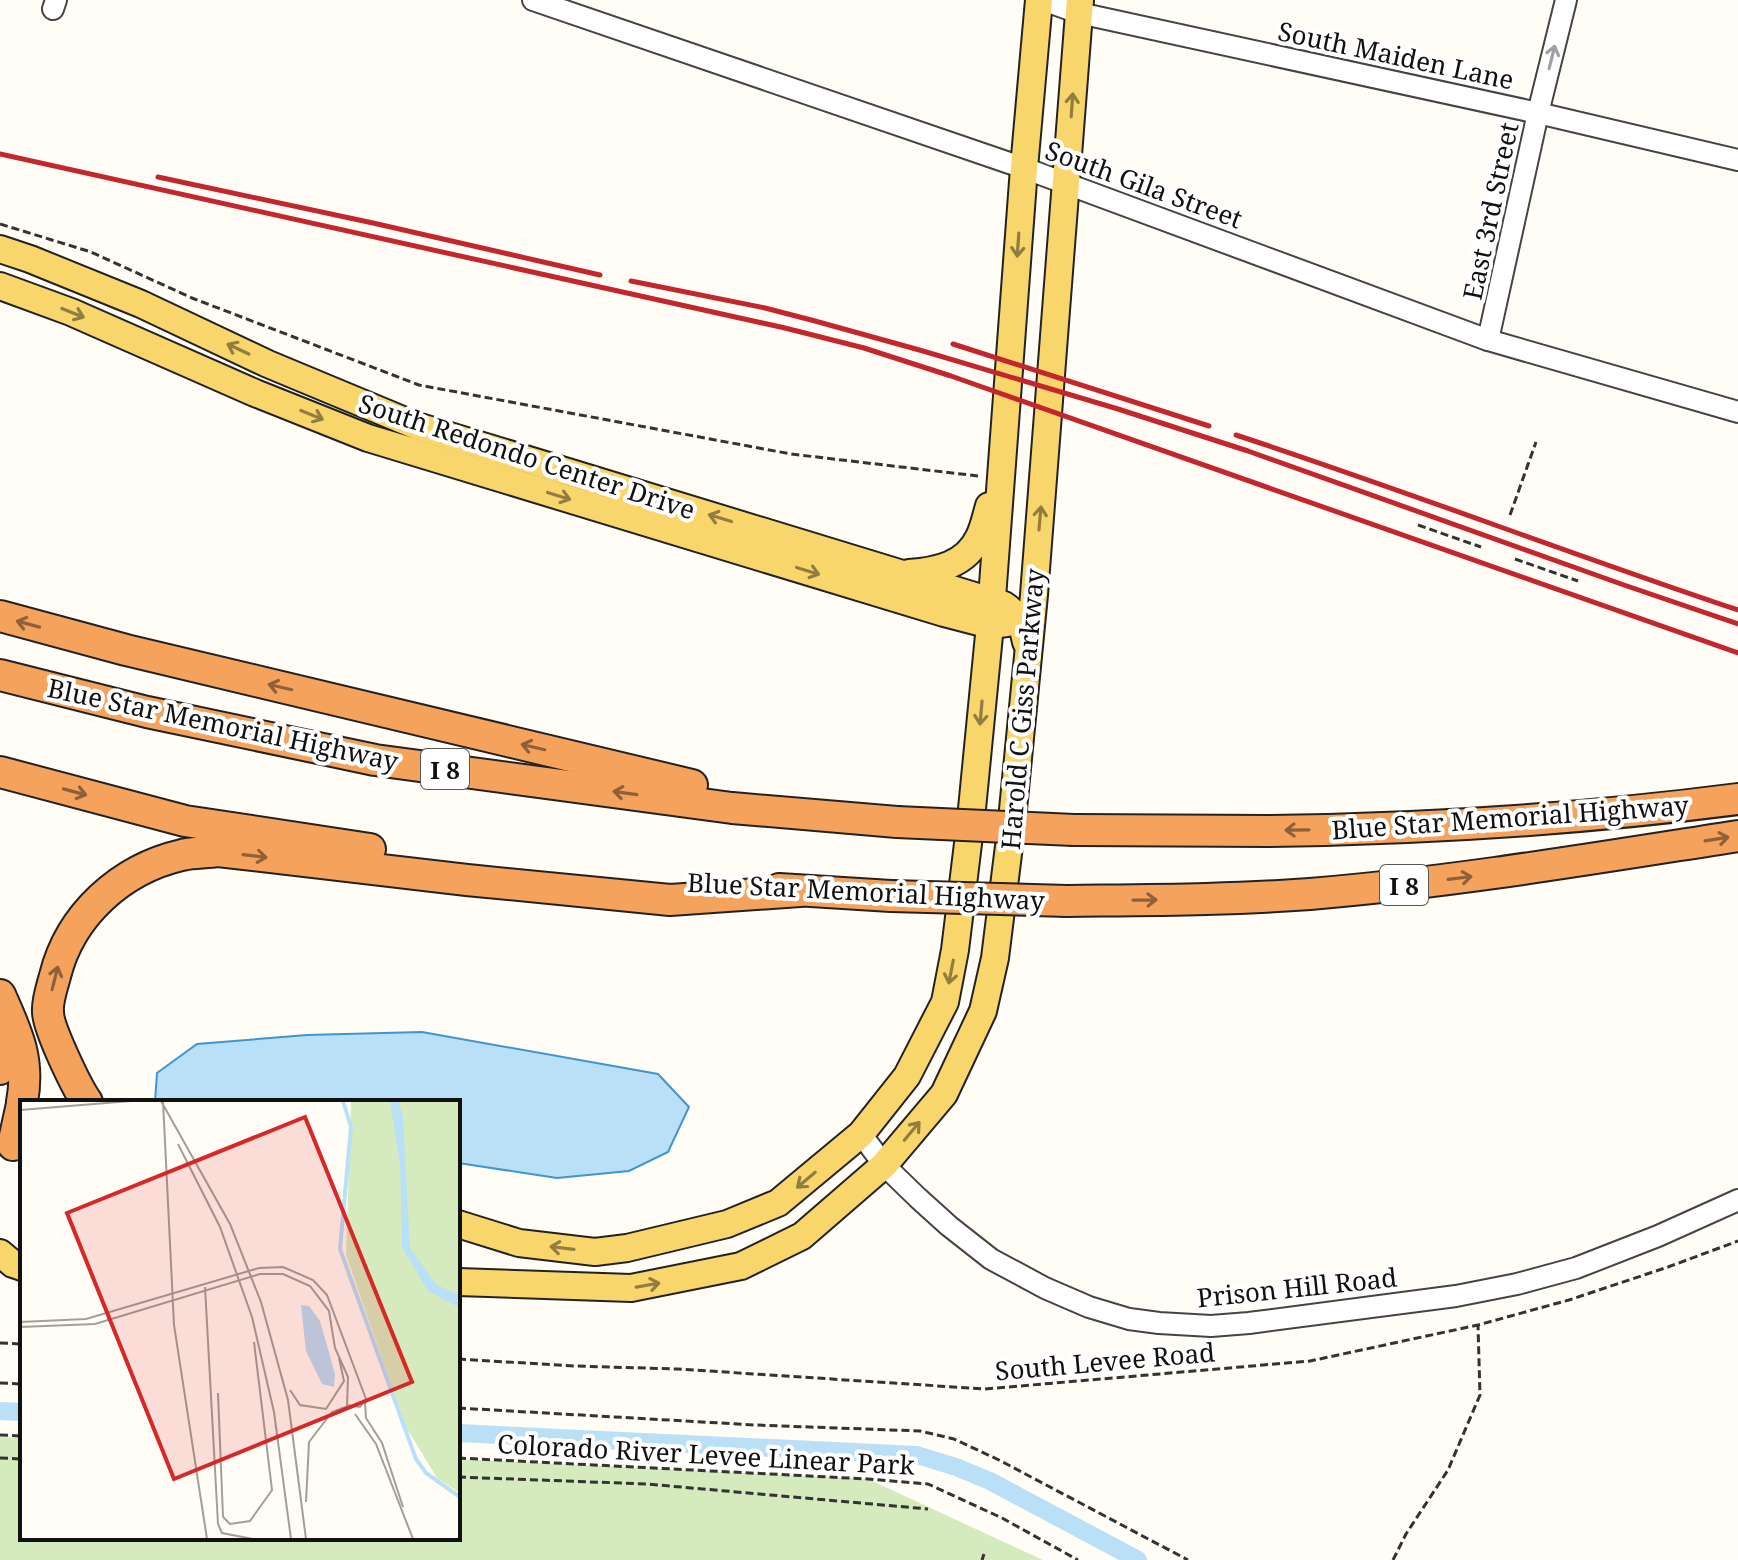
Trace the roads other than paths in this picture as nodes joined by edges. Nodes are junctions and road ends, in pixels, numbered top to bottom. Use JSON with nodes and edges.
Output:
{"nodes":[{"id":1,"x":533,"y":0,"type":"edge"},
{"id":2,"x":1041,"y":0,"type":"edge"},
{"id":3,"x":1566,"y":0,"type":"edge"},
{"id":4,"x":1079,"y":6,"type":"edge"},
{"id":5,"x":1538,"y":113,"type":"junction"},
{"id":6,"x":1738,"y":160,"type":"edge"},
{"id":7,"x":1024,"y":168,"type":"junction"},
{"id":8,"x":1066,"y":183,"type":"junction"},
{"id":9,"x":0,"y":249,"type":"edge"},
{"id":10,"x":0,"y":286,"type":"edge"},
{"id":11,"x":1488,"y":340,"type":"junction"},
{"id":12,"x":1738,"y":412,"type":"edge"},
{"id":13,"x":992,"y":472,"type":"junction"},
{"id":14,"x":902,"y":574,"type":"junction"},
{"id":15,"x":1034,"y":595,"type":"junction"},
{"id":16,"x":944,"y":613,"type":"junction"},
{"id":17,"x":991,"y":613,"type":"junction"},
{"id":18,"x":0,"y":616,"type":"edge"},
{"id":19,"x":1018,"y":617,"type":"junction"},
{"id":20,"x":1028,"y":653,"type":"junction"},
{"id":21,"x":0,"y":675,"type":"edge"},
{"id":22,"x":984,"y":680,"type":"junction"},
{"id":23,"x":0,"y":772,"type":"edge"},
{"id":24,"x":1738,"y":799,"type":"edge"},
{"id":25,"x":827,"y":817,"type":"junction"},
{"id":26,"x":1738,"y":836,"type":"edge"},
{"id":27,"x":800,"y":891,"type":"junction"},
{"id":28,"x":0,"y":996,"type":"edge"},
{"id":29,"x":47,"y":1014,"type":"junction"},
{"id":30,"x":0,"y":1069,"type":"edge"},
{"id":31,"x":23,"y":1100,"type":"edge"},
{"id":32,"x":62,"y":1100,"type":"edge"},
{"id":33,"x":86,"y":1100,"type":"edge"},
{"id":34,"x":20,"y":1110,"type":"edge"},
{"id":35,"x":861,"y":1134,"type":"junction"},
{"id":36,"x":8,"y":1149,"type":"edge"},
{"id":37,"x":884,"y":1165,"type":"junction"},
{"id":38,"x":1738,"y":1200,"type":"edge"},
{"id":39,"x":460,"y":1225,"type":"edge"},
{"id":40,"x":0,"y":1253,"type":"edge"},
{"id":41,"x":20,"y":1266,"type":"edge"},
{"id":42,"x":460,"y":1282,"type":"edge"}],
"edges":[{"from":1,"to":7,"type":"street","name":"South Gila Street"},
{"from":2,"to":4,"type":"street","name":"South Maiden Lane"},
{"from":2,"to":7,"type":"main road","name":"Harold C Giss Parkway"},
{"from":5,"to":3,"type":"street","name":"East 3rd Street","one_way":true},
{"from":4,"to":5,"type":"street","name":"South Maiden Lane"},
{"from":8,"to":4,"type":"main road","name":"Harold C Giss Parkway","one_way":true},
{"from":5,"to":6,"type":"street","name":"South Maiden Lane"},
{"from":5,"to":11,"type":"street","name":"East 3rd Street"},
{"from":7,"to":8,"type":"street","name":"South Gila Street"},
{"from":7,"to":13,"type":"main road","name":"Harold C Giss Parkway","one_way":true},
{"from":8,"to":11,"type":"street","name":"South Gila Street"},
{"from":15,"to":8,"type":"main road","name":"Harold C Giss Parkway","one_way":true},
{"from":14,"to":9,"type":"main road","name":"South Redondo Center Drive","one_way":true},
{"from":10,"to":16,"type":"main road","name":"South Redondo Center Drive","one_way":true},
{"from":11,"to":12,"type":"street","name":"South Gila Street"},
{"from":13,"to":14,"type":"main road"},
{"from":13,"to":17,"type":"main road","name":"Harold C Giss Parkway"},
{"from":14,"to":17,"type":"main road","name":"South Redondo Center Drive"},
{"from":15,"to":19,"type":"main road"},
{"from":15,"to":20,"type":"main road","name":"Harold C Giss Parkway"},
{"from":16,"to":17,"type":"main road","name":"South Redondo Center Drive"},
{"from":16,"to":22,"type":"main road"},
{"from":17,"to":19,"type":"main road","name":"South Redondo Center Drive"},
{"from":17,"to":22,"type":"main road","name":"Harold C Giss Parkway"},
{"from":25,"to":18,"type":"highway","one_way":true},
{"from":19,"to":20,"type":"main road"},
{"from":37,"to":20,"type":"main road","name":"Harold C Giss Parkway","one_way":true},
{"from":25,"to":21,"type":"highway","name":"Blue Star Memorial Highway","number":"I 8","one_way":true},
{"from":22,"to":35,"type":"main road","name":"Harold C Giss Parkway","one_way":true},
{"from":23,"to":27,"type":"highway","name":"Blue Star Memorial Highway","number":"I 8","one_way":true},
{"from":24,"to":25,"type":"highway","name":"Blue Star Memorial Highway","number":"I 8","one_way":true,"bridge":true},
{"from":27,"to":26,"type":"highway","name":"Blue Star Memorial Highway","number":"I 8","one_way":true,"bridge":true},
{"from":29,"to":27,"type":"highway","one_way":true},
{"from":28,"to":30,"type":"highway"},
{"from":28,"to":31,"type":"highway"},
{"from":29,"to":32,"type":"highway"},
{"from":29,"to":33,"type":"highway"},
{"from":34,"to":36,"type":"highway"},
{"from":35,"to":37,"type":"street","name":"Prison Hill Road"},
{"from":35,"to":39,"type":"main road","name":"Harold C Giss Parkway","one_way":true},
{"from":37,"to":38,"type":"street","name":"Prison Hill Road"},
{"from":42,"to":37,"type":"main road","name":"Harold C Giss Parkway","one_way":true},
{"from":40,"to":41,"type":"main road"}]}
